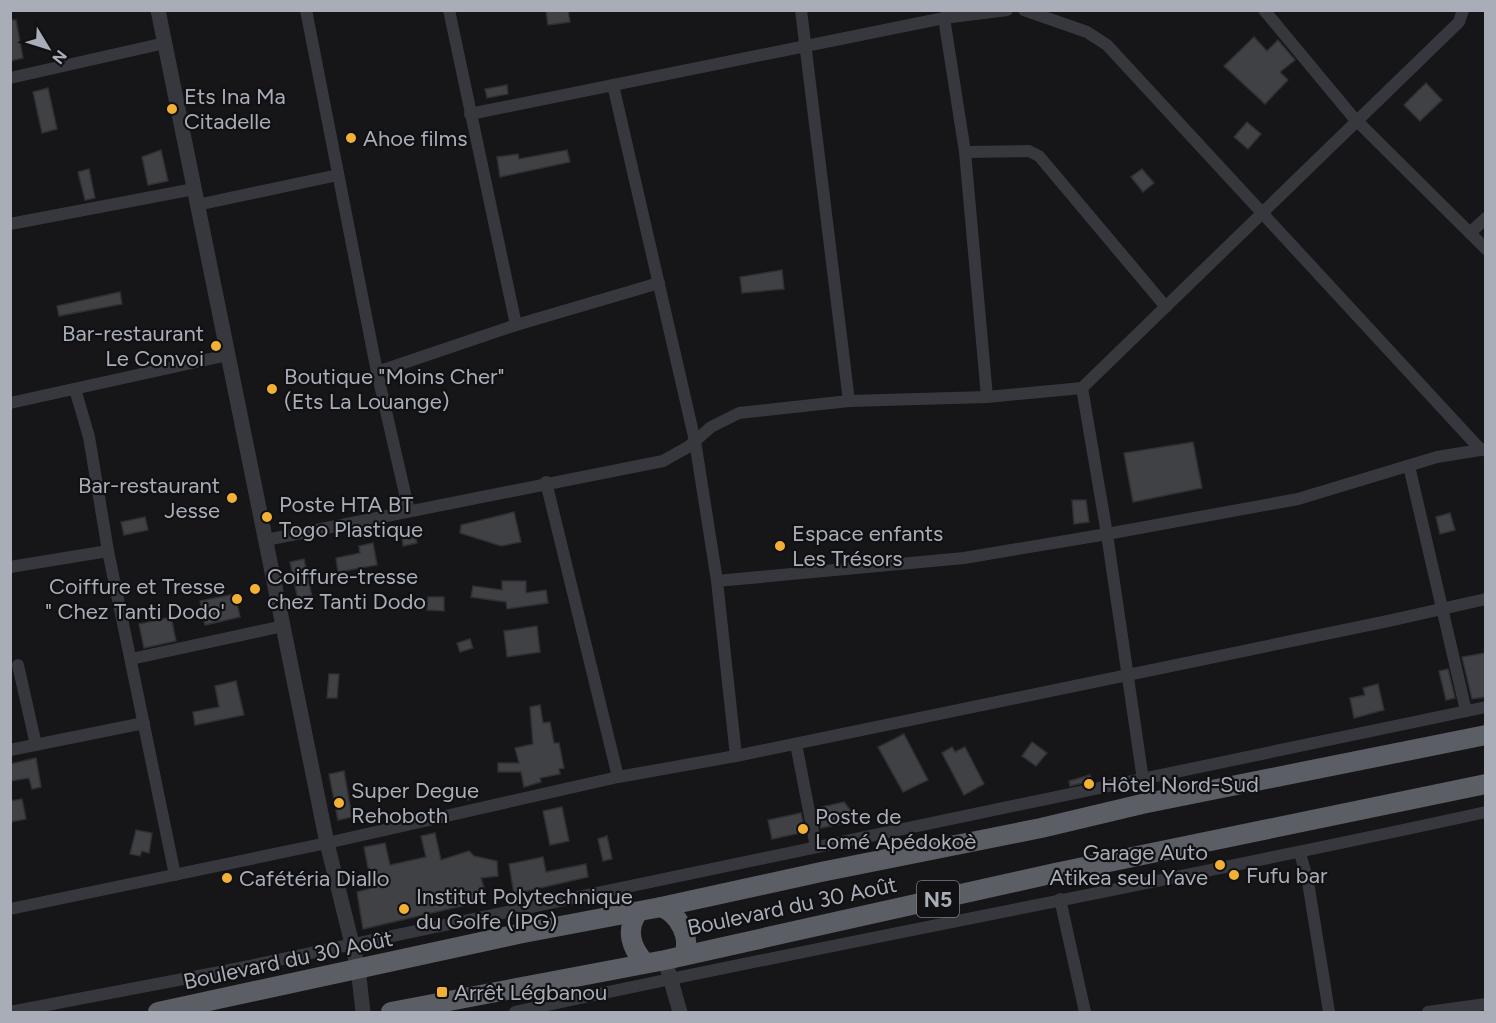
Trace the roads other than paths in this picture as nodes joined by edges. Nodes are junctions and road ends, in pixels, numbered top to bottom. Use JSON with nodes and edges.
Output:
{"nodes":[{"id":1,"x":158,"y":10,"type":"edge"},
{"id":2,"x":306,"y":10,"type":"edge"},
{"id":3,"x":449,"y":10,"type":"edge"},
{"id":4,"x":801,"y":10,"type":"edge"},
{"id":5,"x":1007,"y":10,"type":"edge"},
{"id":6,"x":1024,"y":10,"type":"edge"},
{"id":7,"x":1264,"y":10,"type":"edge"},
{"id":8,"x":1463,"y":10,"type":"edge"},
{"id":9,"x":944,"y":18,"type":"junction"},
{"id":10,"x":165,"y":43,"type":"junction"},
{"id":11,"x":804,"y":46,"type":"junction"},
{"id":12,"x":10,"y":78,"type":"edge"},
{"id":13,"x":613,"y":85,"type":"junction"},
{"id":14,"x":471,"y":114,"type":"junction"},
{"id":15,"x":1357,"y":122,"type":"junction"},
{"id":16,"x":965,"y":152,"type":"junction"},
{"id":17,"x":338,"y":175,"type":"junction"},
{"id":18,"x":194,"y":189,"type":"junction"},
{"id":19,"x":198,"y":205,"type":"junction"},
{"id":20,"x":1261,"y":212,"type":"junction"},
{"id":21,"x":1485,"y":218,"type":"edge"},
{"id":22,"x":10,"y":224,"type":"edge"},
{"id":23,"x":1470,"y":233,"type":"junction"},
{"id":24,"x":1485,"y":249,"type":"edge"},
{"id":25,"x":659,"y":283,"type":"junction"},
{"id":26,"x":1166,"y":307,"type":"junction"},
{"id":27,"x":516,"y":325,"type":"junction"},
{"id":28,"x":228,"y":355,"type":"junction"},
{"id":29,"x":377,"y":372,"type":"junction"},
{"id":30,"x":1082,"y":388,"type":"junction"},
{"id":31,"x":75,"y":389,"type":"junction"},
{"id":32,"x":987,"y":397,"type":"junction"},
{"id":33,"x":849,"y":401,"type":"junction"},
{"id":34,"x":10,"y":403,"type":"edge"},
{"id":35,"x":695,"y":441,"type":"junction"},
{"id":36,"x":1483,"y":449,"type":"edge"},
{"id":37,"x":1409,"y":466,"type":"junction"},
{"id":38,"x":546,"y":482,"type":"junction"},
{"id":39,"x":409,"y":511,"type":"junction"},
{"id":40,"x":1107,"y":534,"type":"junction"},
{"id":41,"x":266,"y":540,"type":"junction"},
{"id":42,"x":108,"y":551,"type":"junction"},
{"id":43,"x":10,"y":567,"type":"edge"},
{"id":44,"x":717,"y":581,"type":"junction"},
{"id":45,"x":1485,"y":599,"type":"edge"},
{"id":46,"x":1444,"y":609,"type":"junction"},
{"id":47,"x":283,"y":626,"type":"junction"},
{"id":48,"x":130,"y":659,"type":"junction"},
{"id":49,"x":18,"y":665,"type":"dead end"},
{"id":50,"x":1129,"y":675,"type":"junction"},
{"id":51,"x":1485,"y":707,"type":"edge"},
{"id":52,"x":1466,"y":711,"type":"junction"},
{"id":53,"x":144,"y":723,"type":"junction"},
{"id":54,"x":1485,"y":735,"type":"edge"},
{"id":55,"x":36,"y":744,"type":"junction"},
{"id":56,"x":796,"y":744,"type":"junction"},
{"id":57,"x":10,"y":750,"type":"edge"},
{"id":58,"x":736,"y":756,"type":"junction"},
{"id":59,"x":618,"y":777,"type":"junction"},
{"id":60,"x":1143,"y":780,"type":"junction"},
{"id":61,"x":1485,"y":784,"type":"edge"},
{"id":62,"x":1485,"y":812,"type":"edge"},
{"id":63,"x":327,"y":843,"type":"junction"},
{"id":64,"x":816,"y":847,"type":"junction"},
{"id":65,"x":1300,"y":853,"type":"junction"},
{"id":66,"x":175,"y":875,"type":"junction"},
{"id":67,"x":1060,"y":899,"type":"junction"},
{"id":68,"x":661,"y":908,"type":"junction"},
{"id":69,"x":10,"y":909,"type":"edge"},
{"id":70,"x":638,"y":912,"type":"junction"},
{"id":71,"x":352,"y":944,"type":"junction"},
{"id":72,"x":645,"y":963,"type":"junction"},
{"id":73,"x":673,"y":964,"type":"junction"},
{"id":74,"x":358,"y":968,"type":"junction"},
{"id":75,"x":1485,"y":1004,"type":"edge"},
{"id":76,"x":10,"y":1012,"type":"edge"},
{"id":77,"x":158,"y":1012,"type":"edge"},
{"id":78,"x":363,"y":1012,"type":"edge"},
{"id":79,"x":391,"y":1012,"type":"edge"},
{"id":80,"x":515,"y":1012,"type":"edge"},
{"id":81,"x":680,"y":1012,"type":"edge"},
{"id":82,"x":1085,"y":1012,"type":"edge"},
{"id":83,"x":1329,"y":1012,"type":"edge"},
{"id":84,"x":1428,"y":1012,"type":"edge"}],
"edges":[{"from":1,"to":10,"type":"street"},
{"from":2,"to":17,"type":"street"},
{"from":3,"to":14,"type":"street"},
{"from":4,"to":11,"type":"street"},
{"from":5,"to":9,"type":"street"},
{"from":6,"to":20,"type":"street"},
{"from":7,"to":15,"type":"street"},
{"from":8,"to":15,"type":"street"},
{"from":9,"to":11,"type":"street"},
{"from":9,"to":16,"type":"street"},
{"from":10,"to":12,"type":"street"},
{"from":10,"to":18,"type":"street"},
{"from":11,"to":13,"type":"street"},
{"from":11,"to":33,"type":"street"},
{"from":13,"to":14,"type":"street"},
{"from":13,"to":25,"type":"street"},
{"from":14,"to":27,"type":"street"},
{"from":15,"to":20,"type":"street"},
{"from":15,"to":23,"type":"street"},
{"from":16,"to":26,"type":"street"},
{"from":16,"to":32,"type":"street"},
{"from":17,"to":19,"type":"street"},
{"from":17,"to":29,"type":"street"},
{"from":18,"to":19,"type":"street"},
{"from":18,"to":22,"type":"street"},
{"from":19,"to":28,"type":"street"},
{"from":20,"to":26,"type":"street"},
{"from":20,"to":36,"type":"street"},
{"from":21,"to":23,"type":"street"},
{"from":23,"to":24,"type":"street"},
{"from":25,"to":27,"type":"street"},
{"from":25,"to":35,"type":"street"},
{"from":26,"to":30,"type":"street"},
{"from":27,"to":29,"type":"street"},
{"from":28,"to":31,"type":"street"},
{"from":28,"to":41,"type":"street"},
{"from":29,"to":39,"type":"street"},
{"from":30,"to":32,"type":"street"},
{"from":30,"to":40,"type":"street"},
{"from":31,"to":34,"type":"street"},
{"from":31,"to":42,"type":"street"},
{"from":32,"to":33,"type":"street"},
{"from":33,"to":35,"type":"street"},
{"from":35,"to":38,"type":"street"},
{"from":35,"to":44,"type":"street"},
{"from":36,"to":37,"type":"street"},
{"from":37,"to":40,"type":"street"},
{"from":37,"to":46,"type":"street"},
{"from":38,"to":39,"type":"street"},
{"from":38,"to":59,"type":"street"},
{"from":39,"to":41,"type":"street"},
{"from":40,"to":44,"type":"street"},
{"from":40,"to":50,"type":"street"},
{"from":41,"to":47,"type":"street"},
{"from":42,"to":43,"type":"street"},
{"from":42,"to":48,"type":"street"},
{"from":44,"to":58,"type":"street"},
{"from":45,"to":46,"type":"street"},
{"from":46,"to":50,"type":"street"},
{"from":46,"to":52,"type":"street"},
{"from":47,"to":48,"type":"street"},
{"from":47,"to":63,"type":"street"},
{"from":48,"to":53,"type":"street"},
{"from":49,"to":55,"type":"street"},
{"from":50,"to":56,"type":"street"},
{"from":50,"to":60,"type":"street"},
{"from":51,"to":52,"type":"street"},
{"from":52,"to":60,"type":"street"},
{"from":53,"to":55,"type":"street"},
{"from":53,"to":66,"type":"street"},
{"from":54,"to":68,"type":"highway","name":"Boulevard du 30 Août","number":"N5"},
{"from":55,"to":57,"type":"street"},
{"from":56,"to":58,"type":"street"},
{"from":56,"to":64,"type":"street"},
{"from":58,"to":59,"type":"street"},
{"from":59,"to":63,"type":"street"},
{"from":60,"to":64,"type":"street"},
{"from":61,"to":73,"type":"highway","name":"Boulevard du 30 Août","number":"N5"},
{"from":62,"to":65,"type":"street"},
{"from":63,"to":66,"type":"street"},
{"from":63,"to":71,"type":"street"},
{"from":64,"to":71,"type":"street"},
{"from":65,"to":67,"type":"street"},
{"from":65,"to":83,"type":"street"},
{"from":66,"to":69,"type":"street"},
{"from":67,"to":73,"type":"street"},
{"from":67,"to":82,"type":"street"},
{"from":68,"to":70,"type":"highway","name":"Boulevard du 30 Août","number":"N5"},
{"from":68,"to":73,"type":"highway"},
{"from":70,"to":72,"type":"highway"},
{"from":70,"to":74,"type":"highway","name":"Boulevard du 30 Août","number":"N5"},
{"from":71,"to":74,"type":"street"},
{"from":71,"to":76,"type":"street"},
{"from":72,"to":73,"type":"highway","name":"Boulevard du 30 Août","number":"N5"},
{"from":72,"to":79,"type":"highway","name":"Boulevard du 30 Août","number":"N5"},
{"from":73,"to":80,"type":"street"},
{"from":73,"to":81,"type":"street"},
{"from":74,"to":77,"type":"highway","name":"Boulevard du 30 Août","number":"N5"},
{"from":74,"to":78,"type":"street"},
{"from":75,"to":84,"type":"street"}]}
